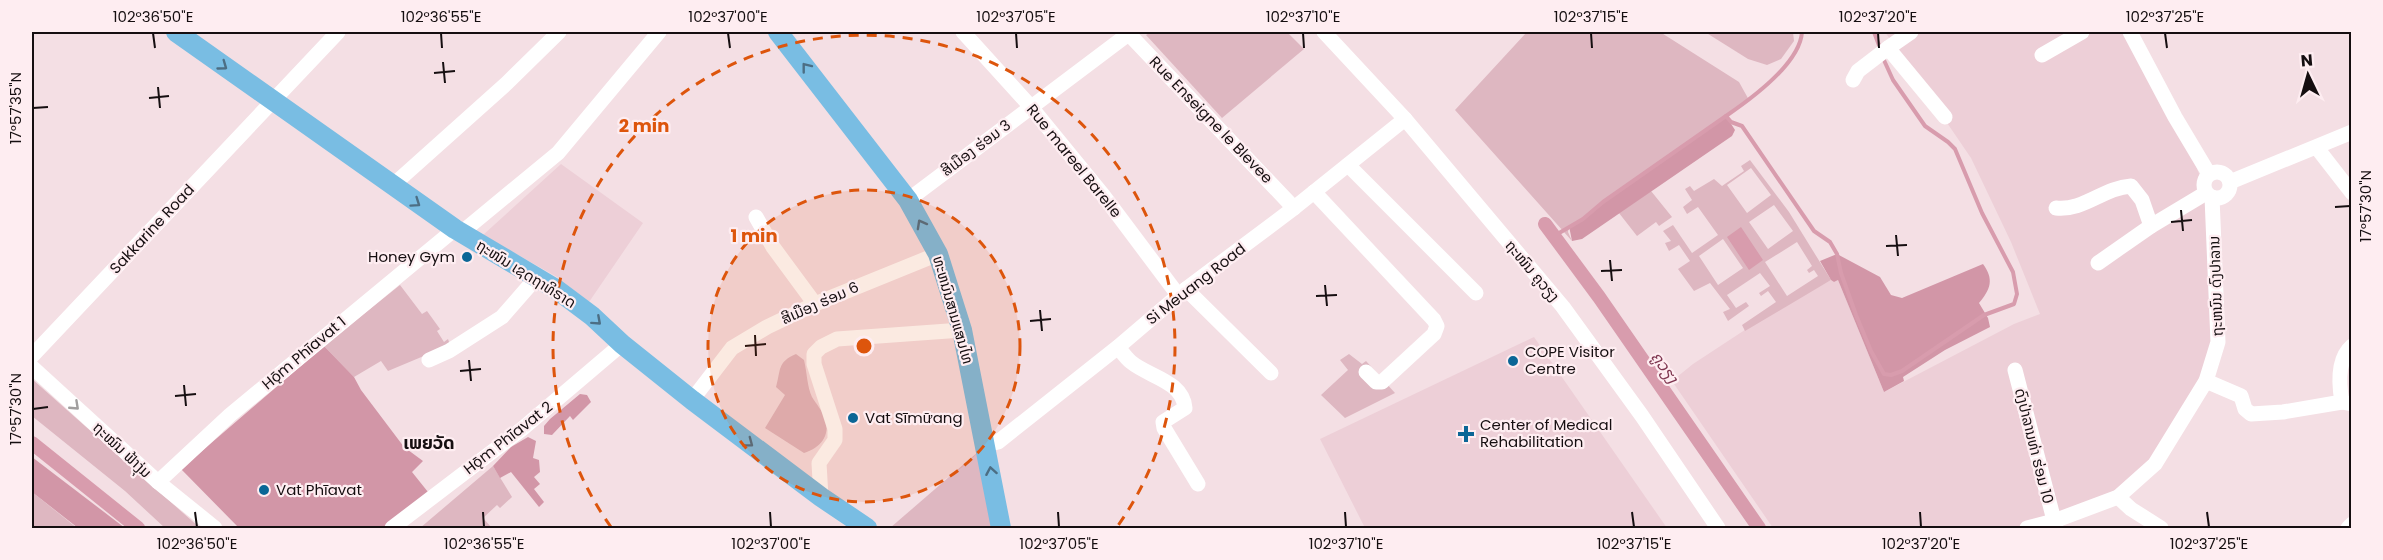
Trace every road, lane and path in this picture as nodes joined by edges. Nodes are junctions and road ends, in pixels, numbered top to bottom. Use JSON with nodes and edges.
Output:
{"nodes":[{"id":1,"x":176,"y":32,"type":"edge"},
{"id":2,"x":338,"y":32,"type":"edge"},
{"id":3,"x":559,"y":32,"type":"edge"},
{"id":4,"x":659,"y":32,"type":"edge"},
{"id":5,"x":963,"y":32,"type":"edge"},
{"id":6,"x":1129,"y":32,"type":"edge"},
{"id":7,"x":1324,"y":32,"type":"edge"},
{"id":8,"x":1911,"y":32,"type":"edge"},
{"id":9,"x":2082,"y":32,"type":"edge"},
{"id":10,"x":781,"y":33,"type":"edge"},
{"id":11,"x":2135,"y":34,"type":"edge"},
{"id":12,"x":1893,"y":44,"type":"junction"},
{"id":13,"x":2042,"y":55,"type":"dead end"},
{"id":14,"x":1853,"y":80,"type":"dead end"},
{"id":15,"x":271,"y":100,"type":"junction"},
{"id":16,"x":1031,"y":107,"type":"junction"},
{"id":17,"x":1945,"y":117,"type":"dead end"},
{"id":18,"x":1405,"y":119,"type":"junction"},
{"id":19,"x":2352,"y":132,"type":"edge"},
{"id":20,"x":2317,"y":148,"type":"junction"},
{"id":21,"x":1348,"y":165,"type":"junction"},
{"id":22,"x":2209,"y":174,"type":"junction"},
{"id":23,"x":2230,"y":183,"type":"junction"},
{"id":24,"x":392,"y":186,"type":"junction"},
{"id":25,"x":1314,"y":192,"type":"junction"},
{"id":26,"x":2352,"y":193,"type":"edge"},
{"id":27,"x":2209,"y":195,"type":"junction"},
{"id":28,"x":908,"y":200,"type":"junction"},
{"id":29,"x":1294,"y":208,"type":"junction"},
{"id":30,"x":2056,"y":208,"type":"dead end"},
{"id":31,"x":756,"y":217,"type":"dead end"},
{"id":32,"x":2151,"y":225,"type":"junction"},
{"id":33,"x":458,"y":231,"type":"junction"},
{"id":34,"x":938,"y":254,"type":"junction"},
{"id":35,"x":2098,"y":264,"type":"dead end"},
{"id":36,"x":536,"y":278,"type":"junction"},
{"id":37,"x":1182,"y":292,"type":"junction"},
{"id":38,"x":1476,"y":293,"type":"dead end"},
{"id":39,"x":815,"y":304,"type":"junction"},
{"id":40,"x":962,"y":330,"type":"junction"},
{"id":41,"x":622,"y":344,"type":"junction"},
{"id":42,"x":2352,"y":346,"type":"edge"},
{"id":43,"x":1118,"y":347,"type":"junction"},
{"id":44,"x":32,"y":356,"type":"edge"},
{"id":45,"x":429,"y":360,"type":"dead end"},
{"id":46,"x":32,"y":367,"type":"edge"},
{"id":47,"x":2015,"y":370,"type":"dead end"},
{"id":48,"x":1366,"y":372,"type":"dead end"},
{"id":49,"x":1271,"y":373,"type":"dead end"},
{"id":50,"x":2206,"y":381,"type":"junction"},
{"id":51,"x":692,"y":400,"type":"junction"},
{"id":52,"x":2347,"y":403,"type":"edge"},
{"id":53,"x":986,"y":445,"type":"junction"},
{"id":54,"x":158,"y":482,"type":"junction"},
{"id":55,"x":1198,"y":484,"type":"dead end"},
{"id":56,"x":821,"y":497,"type":"junction"},
{"id":57,"x":2118,"y":497,"type":"junction"},
{"id":58,"x":2352,"y":524,"type":"edge"},
{"id":59,"x":2055,"y":525,"type":"edge"},
{"id":60,"x":215,"y":528,"type":"edge"},
{"id":61,"x":392,"y":528,"type":"edge"},
{"id":62,"x":867,"y":528,"type":"edge"},
{"id":63,"x":1001,"y":528,"type":"edge"},
{"id":64,"x":1718,"y":528,"type":"edge"},
{"id":65,"x":2027,"y":528,"type":"edge"},
{"id":66,"x":2161,"y":528,"type":"edge"},
{"id":67,"x":2348,"y":528,"type":"edge"}],
"edges":[{"from":1,"to":15,"type":"main road","name":"ຖະໜົນ ເຊດຖາທິຣາດ","one_way":true},
{"from":2,"to":15,"type":"street","name":"Sakkarine Road"},
{"from":3,"to":24,"type":"street"},
{"from":4,"to":33,"type":"street","name":"Hǭm Phīavat 1"},
{"from":5,"to":16,"type":"street","name":"Rue mareel Barelle"},
{"from":6,"to":16,"type":"street","name":"ສີເມືອງ ຮ່ອມ 3"},
{"from":6,"to":29,"type":"street","name":"Rue Enseigne le Blevee"},
{"from":7,"to":18,"type":"street","name":"ຖະໜົນ ຄູວຽງ"},
{"from":8,"to":12,"type":"street"},
{"from":9,"to":13,"type":"street"},
{"from":28,"to":10,"type":"main road","name":"ທະຫນົນສາມແສນໄທ","one_way":true},
{"from":11,"to":22,"type":"street"},
{"from":12,"to":14,"type":"street"},
{"from":12,"to":17,"type":"street"},
{"from":15,"to":24,"type":"main road","name":"ຖະໜົນ ເຊດຖາທິຣາດ"},
{"from":15,"to":44,"type":"street","name":"Sakkarine Road"},
{"from":16,"to":28,"type":"street","name":"ສີເມືອງ ຮ່ອມ 3"},
{"from":16,"to":37,"type":"street","name":"Rue mareel Barelle"},
{"from":18,"to":21,"type":"street","name":"Si Meuang Road"},
{"from":18,"to":64,"type":"street","name":"ຖະໜົນ ຄູວຽງ"},
{"from":19,"to":20,"type":"street"},
{"from":20,"to":23,"type":"street"},
{"from":20,"to":26,"type":"street"},
{"from":21,"to":25,"type":"street","name":"Si Meuang Road"},
{"from":21,"to":38,"type":"street"},
{"from":22,"to":23,"type":"street"},
{"from":22,"to":27,"type":"street"},
{"from":23,"to":27,"type":"street"},
{"from":24,"to":33,"type":"main road","name":"ຖະໜົນ ເຊດຖາທິຣາດ","one_way":true},
{"from":25,"to":29,"type":"street","name":"Si Meuang Road"},
{"from":25,"to":48,"type":"street"},
{"from":27,"to":32,"type":"street"},
{"from":27,"to":50,"type":"street","name":"ຖະຫນົນ ດົງປາລານ"},
{"from":34,"to":28,"type":"main road","name":"ທະຫນົນສາມແສນໄທ","one_way":true},
{"from":29,"to":37,"type":"street","name":"Si Meuang Road"},
{"from":30,"to":32,"type":"street"},
{"from":31,"to":39,"type":"street"},
{"from":32,"to":35,"type":"street"},
{"from":33,"to":36,"type":"main road","name":"ຖະໜົນ ເຊດຖາທິຣາດ"},
{"from":33,"to":54,"type":"street","name":"Hǭm Phīavat 1"},
{"from":34,"to":39,"type":"street","name":"ສີເມືອງ ຮ່ອມ 6"},
{"from":34,"to":40,"type":"main road","name":"ທະຫນົນສາມແສນໄທ"},
{"from":36,"to":41,"type":"main road","name":"ຖະໜົນ ເຊດຖາທິຣາດ","one_way":true},
{"from":36,"to":45,"type":"street"},
{"from":37,"to":43,"type":"street","name":"Si Meuang Road"},
{"from":37,"to":49,"type":"street","name":"Rue mareel Barelle"},
{"from":39,"to":51,"type":"street","name":"ສີເມືອງ ຮ່ອມ 6"},
{"from":40,"to":53,"type":"main road","name":"ທະຫນົນສາມແສນໄທ"},
{"from":40,"to":56,"type":"street"},
{"from":41,"to":51,"type":"main road","name":"ຖະໜົນ ເຊດຖາທິຣາດ"},
{"from":41,"to":61,"type":"street","name":"Hǭm Phīavat 2"},
{"from":42,"to":52,"type":"street"},
{"from":43,"to":53,"type":"street","name":"Si Meuang Road"},
{"from":43,"to":55,"type":"street"},
{"from":46,"to":54,"type":"street","name":"ຖະໝົນ ຟ້າງຸ່ມ","one_way":true},
{"from":47,"to":59,"type":"street","name":"ດົງປ່າລານທ່າ ຮ່ອມ 10"},
{"from":50,"to":52,"type":"street"},
{"from":50,"to":57,"type":"street","name":"ຖະຫນົນ ດົງປາລານ"},
{"from":51,"to":56,"type":"main road","name":"ຖະໜົນ ເຊດຖາທິຣາດ","one_way":true},
{"from":63,"to":53,"type":"main road","name":"ທະຫນົນສາມແສນໄທ","one_way":true},
{"from":54,"to":60,"type":"street","name":"ຖະໝົນ ຟ້າງຸ່ມ"},
{"from":56,"to":62,"type":"main road","name":"ຖະໜົນ ເຊດຖາທິຣາດ"},
{"from":57,"to":59,"type":"street","name":"ຖະຫນົນ ດົງປາລານ"},
{"from":57,"to":66,"type":"street"},
{"from":58,"to":67,"type":"street"},
{"from":59,"to":65,"type":"street","name":"ຖະຫນົນ ດົງປາລານ"}]}
